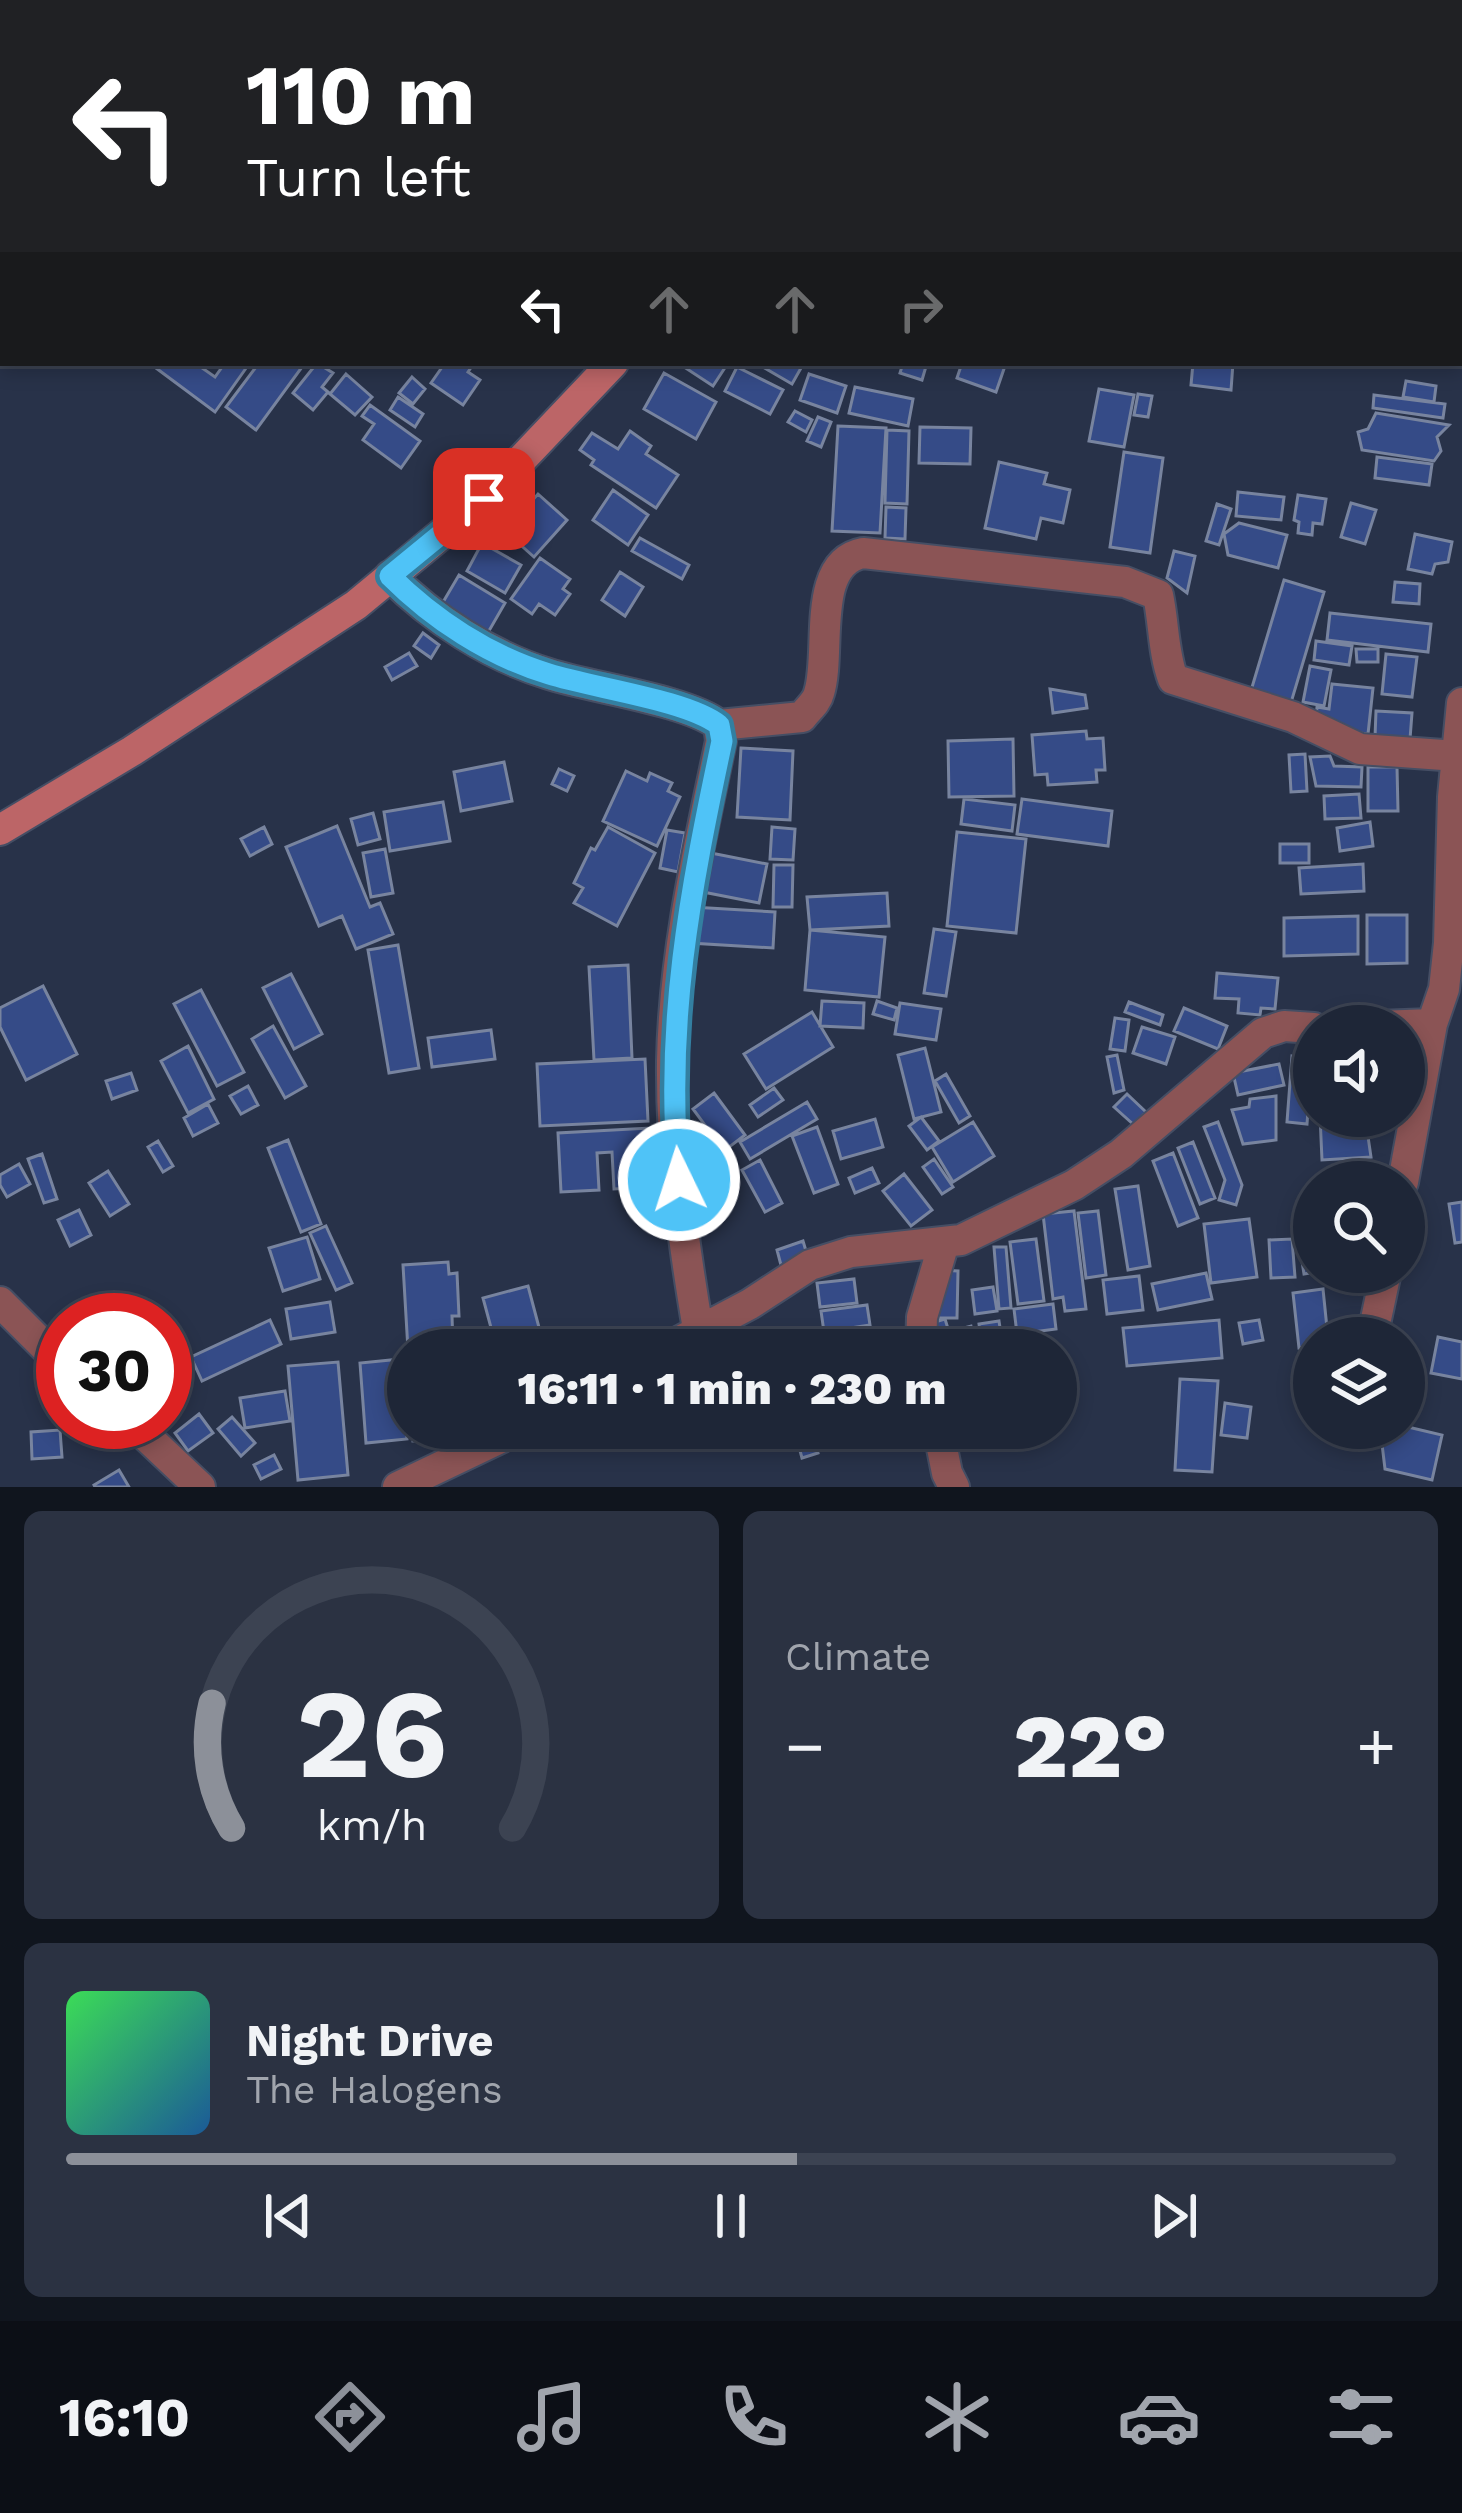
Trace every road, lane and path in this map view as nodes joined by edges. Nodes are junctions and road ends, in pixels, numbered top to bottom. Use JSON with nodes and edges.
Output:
{"nodes":[{"id":1,"x":610,"y":366,"type":"edge"},
{"id":2,"x":390,"y":576,"type":"junction"},
{"id":3,"x":1462,"y":703,"type":"edge"},
{"id":4,"x":719,"y":725,"type":"junction"},
{"id":5,"x":1457,"y":757,"type":"junction"},
{"id":6,"x":0,"y":830,"type":"edge"},
{"id":7,"x":1425,"y":1024,"type":"edge"},
{"id":8,"x":1432,"y":1024,"type":"junction"},
{"id":9,"x":1293,"y":1027,"type":"edge"},
{"id":10,"x":1407,"y":1161,"type":"edge"},
{"id":11,"x":944,"y":1243,"type":"junction"},
{"id":12,"x":0,"y":1302,"type":"edge"},
{"id":13,"x":698,"y":1329,"type":"joint"},
{"id":14,"x":922,"y":1329,"type":"edge"},
{"id":15,"x":36,"y":1338,"type":"edge"},
{"id":16,"x":160,"y":1449,"type":"edge"},
{"id":17,"x":477,"y":1449,"type":"edge"},
{"id":18,"x":942,"y":1449,"type":"edge"},
{"id":19,"x":200,"y":1487,"type":"edge"},
{"id":20,"x":398,"y":1487,"type":"edge"},
{"id":21,"x":954,"y":1487,"type":"edge"}],
"edges":[{"from":1,"to":2,"type":"street"},
{"from":2,"to":4,"type":"street"},
{"from":2,"to":6,"type":"street"},
{"from":3,"to":5,"type":"street"},
{"from":4,"to":5,"type":"street"},
{"from":4,"to":13,"type":"street"},
{"from":5,"to":8,"type":"street"},
{"from":7,"to":8,"type":"street"},
{"from":8,"to":10,"type":"street"},
{"from":9,"to":11,"type":"street"},
{"from":11,"to":13,"type":"street"},
{"from":11,"to":14,"type":"street"},
{"from":12,"to":15,"type":"street"},
{"from":16,"to":19,"type":"street"},
{"from":17,"to":20,"type":"street"},
{"from":18,"to":21,"type":"street"}]}
